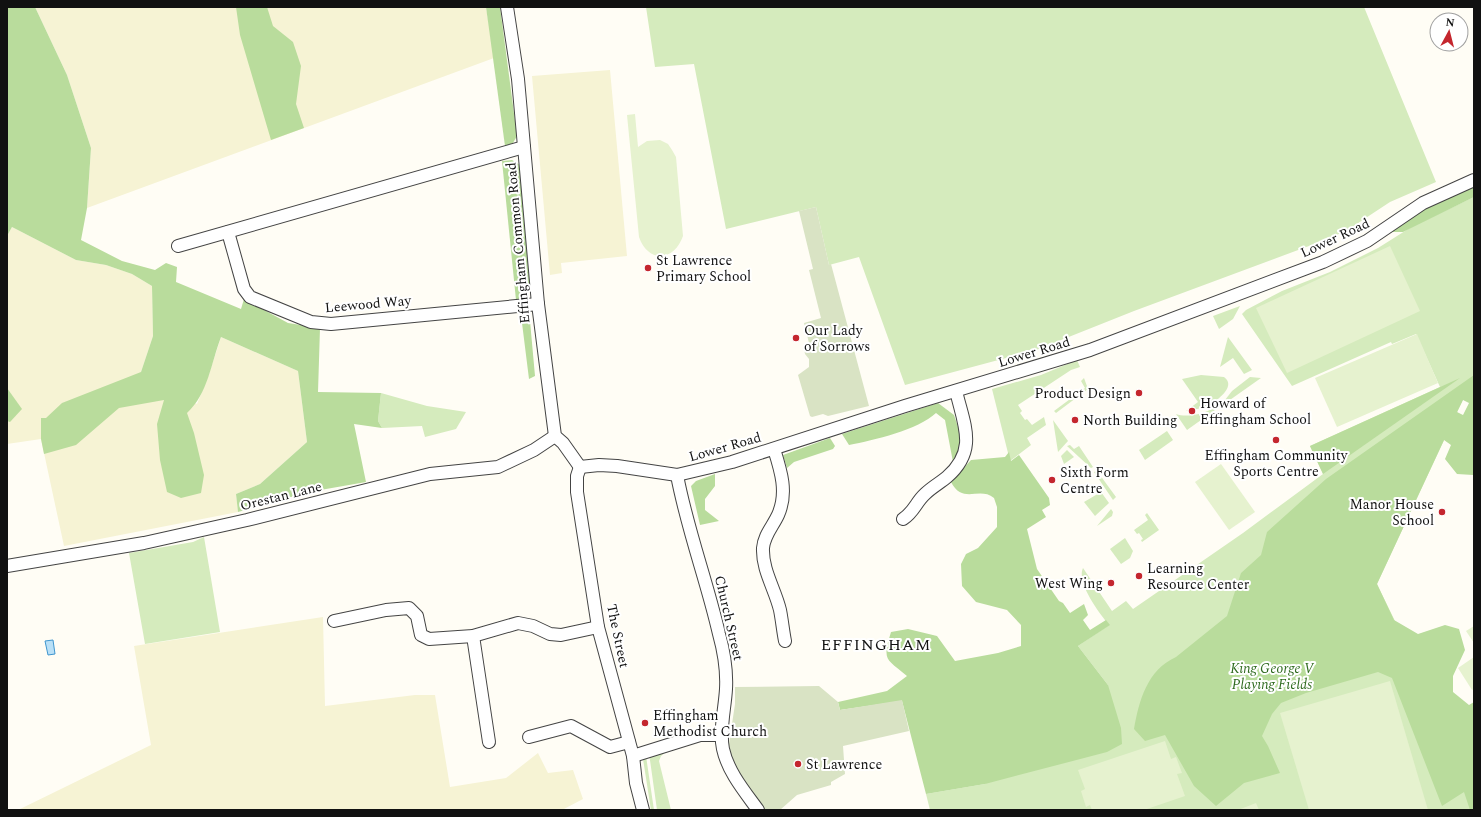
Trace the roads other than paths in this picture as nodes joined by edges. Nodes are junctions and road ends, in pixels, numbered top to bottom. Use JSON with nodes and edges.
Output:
{"nodes":[{"id":1,"x":507,"y":7,"type":"edge"},
{"id":2,"x":524,"y":147,"type":"junction"},
{"id":3,"x":1474,"y":180,"type":"edge"},
{"id":4,"x":228,"y":232,"type":"junction"},
{"id":5,"x":178,"y":246,"type":"dead end"},
{"id":6,"x":538,"y":304,"type":"junction"},
{"id":7,"x":956,"y":391,"type":"junction"},
{"id":8,"x":555,"y":436,"type":"junction"},
{"id":9,"x":774,"y":449,"type":"junction"},
{"id":10,"x":580,"y":467,"type":"junction"},
{"id":11,"x":677,"y":475,"type":"junction"},
{"id":12,"x":903,"y":519,"type":"dead end"},
{"id":13,"x":7,"y":566,"type":"edge"},
{"id":14,"x":334,"y":621,"type":"dead end"},
{"id":15,"x":598,"y":627,"type":"junction"},
{"id":16,"x":473,"y":636,"type":"junction"},
{"id":17,"x":785,"y":641,"type":"dead end"},
{"id":18,"x":722,"y":735,"type":"junction"},
{"id":19,"x":529,"y":737,"type":"dead end"},
{"id":20,"x":489,"y":742,"type":"dead end"},
{"id":21,"x":629,"y":742,"type":"junction"},
{"id":22,"x":633,"y":756,"type":"junction"},
{"id":23,"x":643,"y":810,"type":"edge"},
{"id":24,"x":758,"y":810,"type":"edge"}],
"edges":[{"from":1,"to":2,"type":"street","name":"Effingham Common Road"},
{"from":2,"to":4,"type":"street"},
{"from":2,"to":6,"type":"street","name":"Effingham Common Road"},
{"from":3,"to":7,"type":"street","name":"Lower Road"},
{"from":4,"to":5,"type":"street"},
{"from":4,"to":6,"type":"street","name":"Leewood Way"},
{"from":6,"to":8,"type":"street","name":"Effingham Common Road"},
{"from":7,"to":9,"type":"street","name":"Lower Road"},
{"from":7,"to":12,"type":"street"},
{"from":8,"to":10,"type":"street"},
{"from":8,"to":13,"type":"street","name":"Orestan Lane"},
{"from":9,"to":11,"type":"street","name":"Lower Road"},
{"from":9,"to":17,"type":"street"},
{"from":10,"to":11,"type":"street","name":"Lower Road"},
{"from":10,"to":15,"type":"street","name":"The Street"},
{"from":11,"to":18,"type":"street","name":"Church Street"},
{"from":14,"to":16,"type":"street"},
{"from":15,"to":16,"type":"street"},
{"from":15,"to":21,"type":"street","name":"The Street"},
{"from":16,"to":20,"type":"street"},
{"from":18,"to":22,"type":"street"},
{"from":18,"to":24,"type":"street","name":"Church Street"},
{"from":19,"to":21,"type":"street"},
{"from":21,"to":22,"type":"street","name":"The Street"},
{"from":22,"to":23,"type":"street","name":"The Street"}]}
